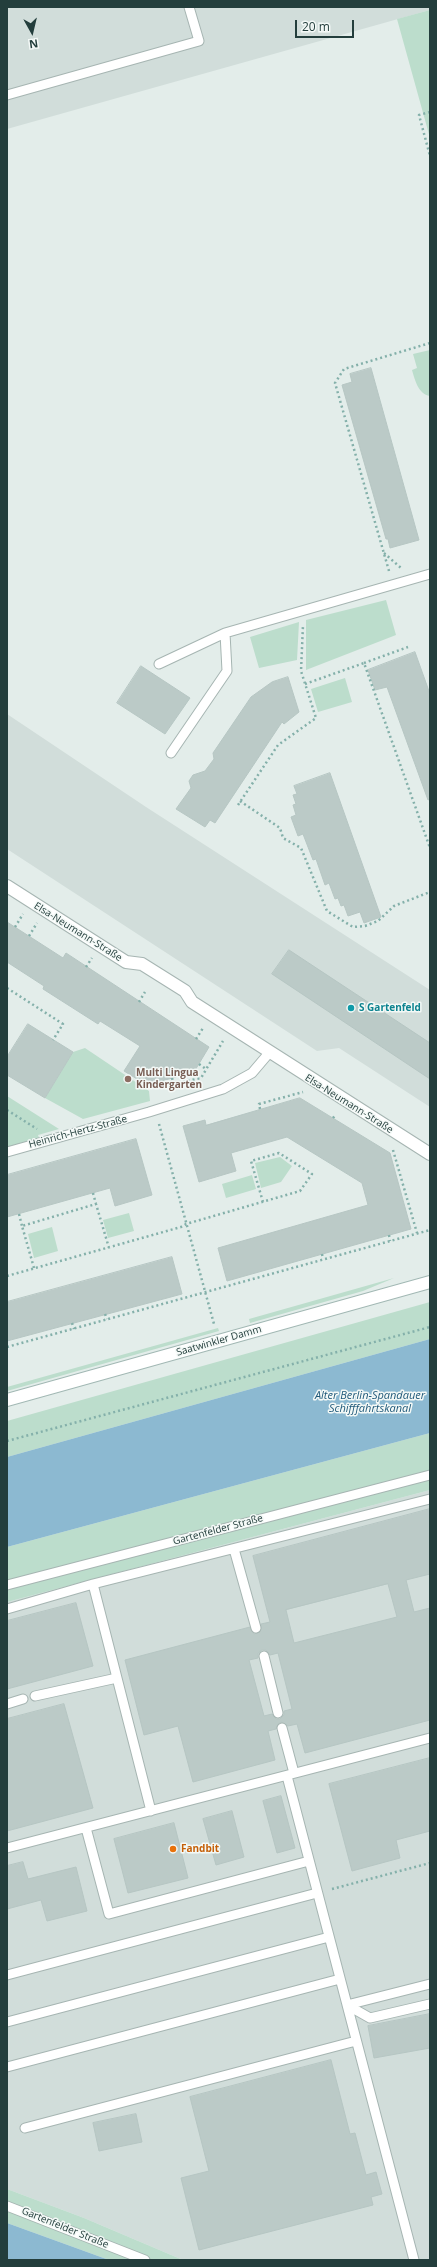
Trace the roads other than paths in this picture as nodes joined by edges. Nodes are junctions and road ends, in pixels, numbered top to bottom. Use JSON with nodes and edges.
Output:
{"nodes":[{"id":1,"x":190,"y":7,"type":"edge"},
{"id":2,"x":7,"y":95,"type":"edge"},
{"id":3,"x":430,"y":574,"type":"edge"},
{"id":4,"x":225,"y":632,"type":"junction"},
{"id":5,"x":159,"y":664,"type":"dead end"},
{"id":6,"x":171,"y":753,"type":"dead end"},
{"id":7,"x":7,"y":886,"type":"edge"},
{"id":8,"x":268,"y":1053,"type":"junction"},
{"id":9,"x":7,"y":1152,"type":"edge"},
{"id":10,"x":430,"y":1154,"type":"edge"},
{"id":11,"x":430,"y":1282,"type":"edge"},
{"id":12,"x":7,"y":1400,"type":"edge"},
{"id":13,"x":430,"y":1475,"type":"edge"},
{"id":14,"x":430,"y":1499,"type":"edge"},
{"id":15,"x":234,"y":1548,"type":"junction"},
{"id":16,"x":93,"y":1584,"type":"junction"},
{"id":17,"x":7,"y":1585,"type":"edge"},
{"id":18,"x":7,"y":1608,"type":"edge"},
{"id":19,"x":256,"y":1628,"type":"dead end"},
{"id":20,"x":264,"y":1656,"type":"dead end"},
{"id":21,"x":117,"y":1678,"type":"junction"},
{"id":22,"x":35,"y":1696,"type":"dead end"},
{"id":23,"x":23,"y":1699,"type":"dead end"},
{"id":24,"x":7,"y":1704,"type":"edge"},
{"id":25,"x":278,"y":1713,"type":"dead end"},
{"id":26,"x":282,"y":1728,"type":"dead end"},
{"id":27,"x":430,"y":1738,"type":"edge"},
{"id":28,"x":290,"y":1774,"type":"junction"},
{"id":29,"x":151,"y":1811,"type":"junction"},
{"id":30,"x":86,"y":1828,"type":"junction"},
{"id":31,"x":7,"y":1848,"type":"edge"},
{"id":32,"x":309,"y":1861,"type":"junction"},
{"id":33,"x":317,"y":1893,"type":"junction"},
{"id":34,"x":329,"y":1937,"type":"junction"},
{"id":35,"x":7,"y":1974,"type":"edge"},
{"id":36,"x":340,"y":1979,"type":"junction"},
{"id":37,"x":430,"y":1984,"type":"edge"},
{"id":38,"x":430,"y":2004,"type":"edge"},
{"id":39,"x":347,"y":2005,"type":"junction"},
{"id":40,"x":7,"y":2022,"type":"edge"},
{"id":41,"x":356,"y":2041,"type":"junction"},
{"id":42,"x":7,"y":2067,"type":"edge"},
{"id":43,"x":25,"y":2128,"type":"dead end"},
{"id":44,"x":7,"y":2206,"type":"edge"},
{"id":45,"x":145,"y":2260,"type":"edge"},
{"id":46,"x":414,"y":2260,"type":"edge"}],
"edges":[{"from":1,"to":2,"type":"lane"},
{"from":3,"to":4,"type":"lane"},
{"from":4,"to":5,"type":"lane"},
{"from":4,"to":6,"type":"lane"},
{"from":7,"to":8,"type":"street","name":"Elsa-Neumann-Straße"},
{"from":8,"to":9,"type":"lane","name":"Heinrich-Hertz-Straße"},
{"from":8,"to":10,"type":"street","name":"Elsa-Neumann-Straße"},
{"from":11,"to":12,"type":"street","name":"Saatwinkler Damm"},
{"from":13,"to":17,"type":"lane","name":"Gartenfelder Straße"},
{"from":14,"to":15,"type":"lane"},
{"from":15,"to":16,"type":"lane"},
{"from":15,"to":19,"type":"lane"},
{"from":16,"to":18,"type":"lane"},
{"from":16,"to":21,"type":"lane"},
{"from":20,"to":25,"type":"lane"},
{"from":21,"to":22,"type":"lane"},
{"from":21,"to":29,"type":"lane"},
{"from":23,"to":24,"type":"lane"},
{"from":26,"to":28,"type":"lane"},
{"from":27,"to":28,"type":"lane"},
{"from":28,"to":29,"type":"lane"},
{"from":28,"to":32,"type":"lane"},
{"from":29,"to":30,"type":"lane"},
{"from":30,"to":31,"type":"lane"},
{"from":30,"to":32,"type":"lane"},
{"from":32,"to":33,"type":"lane"},
{"from":33,"to":34,"type":"lane"},
{"from":33,"to":35,"type":"lane"},
{"from":34,"to":36,"type":"lane"},
{"from":34,"to":40,"type":"lane"},
{"from":36,"to":39,"type":"lane"},
{"from":36,"to":42,"type":"lane"},
{"from":37,"to":39,"type":"lane"},
{"from":38,"to":39,"type":"lane"},
{"from":39,"to":41,"type":"lane"},
{"from":41,"to":43,"type":"lane"},
{"from":41,"to":46,"type":"lane"},
{"from":44,"to":45,"type":"lane","name":"Gartenfelder Straße"}]}
